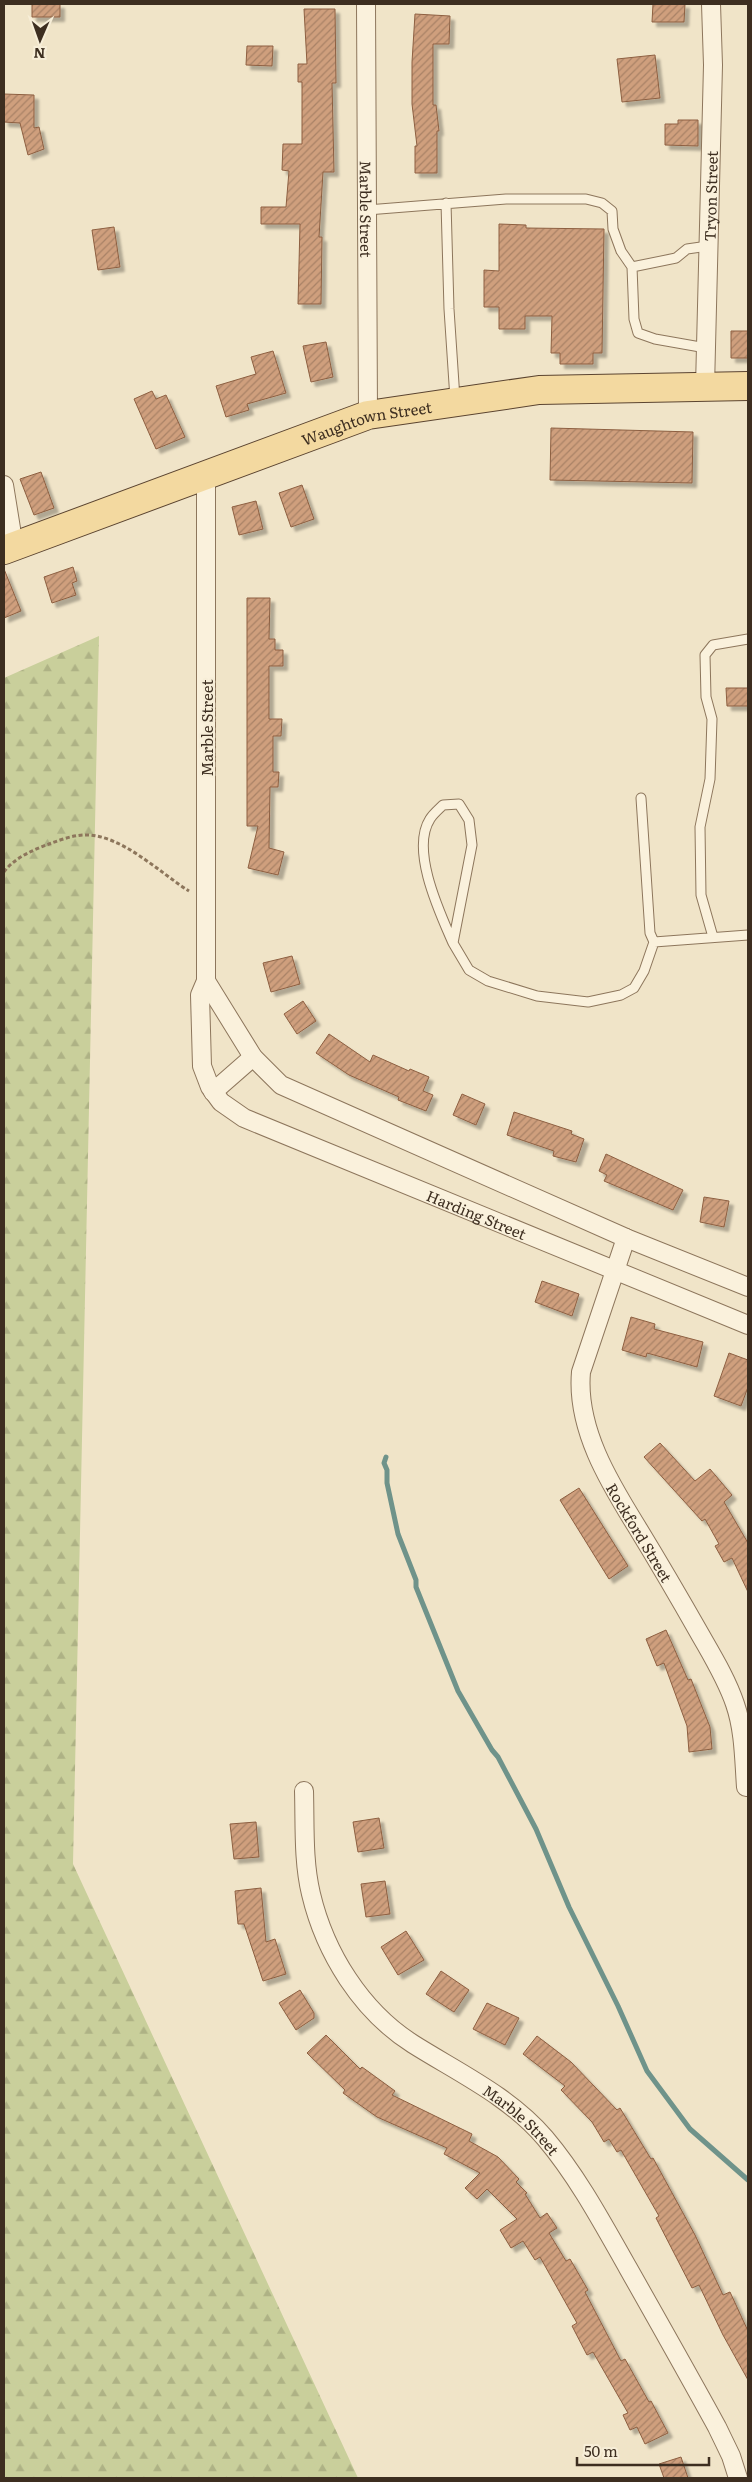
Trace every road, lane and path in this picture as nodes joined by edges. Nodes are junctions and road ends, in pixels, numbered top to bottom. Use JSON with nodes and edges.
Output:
{"nodes":[{"id":1,"x":366,"y":4,"type":"edge"},
{"id":2,"x":711,"y":4,"type":"edge"},
{"id":3,"x":446,"y":203,"type":"junction"},
{"id":4,"x":367,"y":210,"type":"junction"},
{"id":5,"x":708,"y":246,"type":"junction"},
{"id":6,"x":632,"y":267,"type":"junction"},
{"id":7,"x":706,"y":348,"type":"junction"},
{"id":8,"x":748,"y":386,"type":"edge"},
{"id":9,"x":705,"y":387,"type":"junction"},
{"id":10,"x":455,"y":402,"type":"junction"},
{"id":11,"x":368,"y":415,"type":"junction"},
{"id":12,"x":206,"y":476,"type":"junction"},
{"id":13,"x":4,"y":485,"type":"edge"},
{"id":14,"x":9,"y":549,"type":"edge"},
{"id":15,"x":748,"y":639,"type":"edge"},
{"id":16,"x":641,"y":798,"type":"dead end"},
{"id":17,"x":4,"y":872,"type":"edge"},
{"id":18,"x":206,"y":893,"type":"junction"},
{"id":19,"x":748,"y":934,"type":"edge"},
{"id":20,"x":713,"y":937,"type":"junction"},
{"id":21,"x":654,"y":942,"type":"junction"},
{"id":22,"x":453,"y":943,"type":"junction"},
{"id":23,"x":206,"y":981,"type":"junction"},
{"id":24,"x":253,"y":1057,"type":"junction"},
{"id":25,"x":213,"y":1092,"type":"junction"},
{"id":26,"x":626,"y":1238,"type":"junction"},
{"id":27,"x":615,"y":1270,"type":"junction"},
{"id":28,"x":748,"y":1287,"type":"edge"},
{"id":29,"x":748,"y":1325,"type":"edge"},
{"id":30,"x":747,"y":1787,"type":"edge"},
{"id":31,"x":304,"y":1791,"type":"dead end"},
{"id":32,"x":738,"y":2478,"type":"edge"}],
"edges":[{"from":1,"to":4,"type":"street","name":"Marble Street"},
{"from":2,"to":5,"type":"street","name":"Tryon Street"},
{"from":3,"to":4,"type":"lane"},
{"from":3,"to":6,"type":"lane"},
{"from":3,"to":10,"type":"lane"},
{"from":4,"to":11,"type":"street","name":"Marble Street"},
{"from":5,"to":6,"type":"lane"},
{"from":5,"to":7,"type":"street","name":"Tryon Street"},
{"from":6,"to":7,"type":"lane"},
{"from":7,"to":9,"type":"street","name":"Tryon Street"},
{"from":8,"to":9,"type":"main road","name":"Waughtown Street"},
{"from":9,"to":10,"type":"main road","name":"Waughtown Street"},
{"from":10,"to":11,"type":"main road","name":"Waughtown Street"},
{"from":11,"to":12,"type":"main road","name":"Waughtown Street"},
{"from":12,"to":14,"type":"main road","name":"Waughtown Street"},
{"from":12,"to":18,"type":"street","name":"Marble Street"},
{"from":13,"to":14,"type":"street"},
{"from":15,"to":20,"type":"lane"},
{"from":16,"to":21,"type":"lane"},
{"from":17,"to":18,"type":"path"},
{"from":18,"to":23,"type":"street","name":"Marble Street"},
{"from":19,"to":20,"type":"lane"},
{"from":20,"to":21,"type":"lane"},
{"from":21,"to":22,"type":"lane"},
{"from":22,"to":22,"type":"lane"},
{"from":23,"to":24,"type":"street"},
{"from":23,"to":25,"type":"street","name":"Marble Street"},
{"from":24,"to":25,"type":"street"},
{"from":24,"to":26,"type":"street"},
{"from":25,"to":27,"type":"street","name":"Harding Street"},
{"from":26,"to":27,"type":"street","name":"Rockford Street"},
{"from":26,"to":28,"type":"street"},
{"from":27,"to":29,"type":"street","name":"Harding Street"},
{"from":27,"to":30,"type":"street","name":"Rockford Street"},
{"from":31,"to":32,"type":"street","name":"Marble Street"}]}
